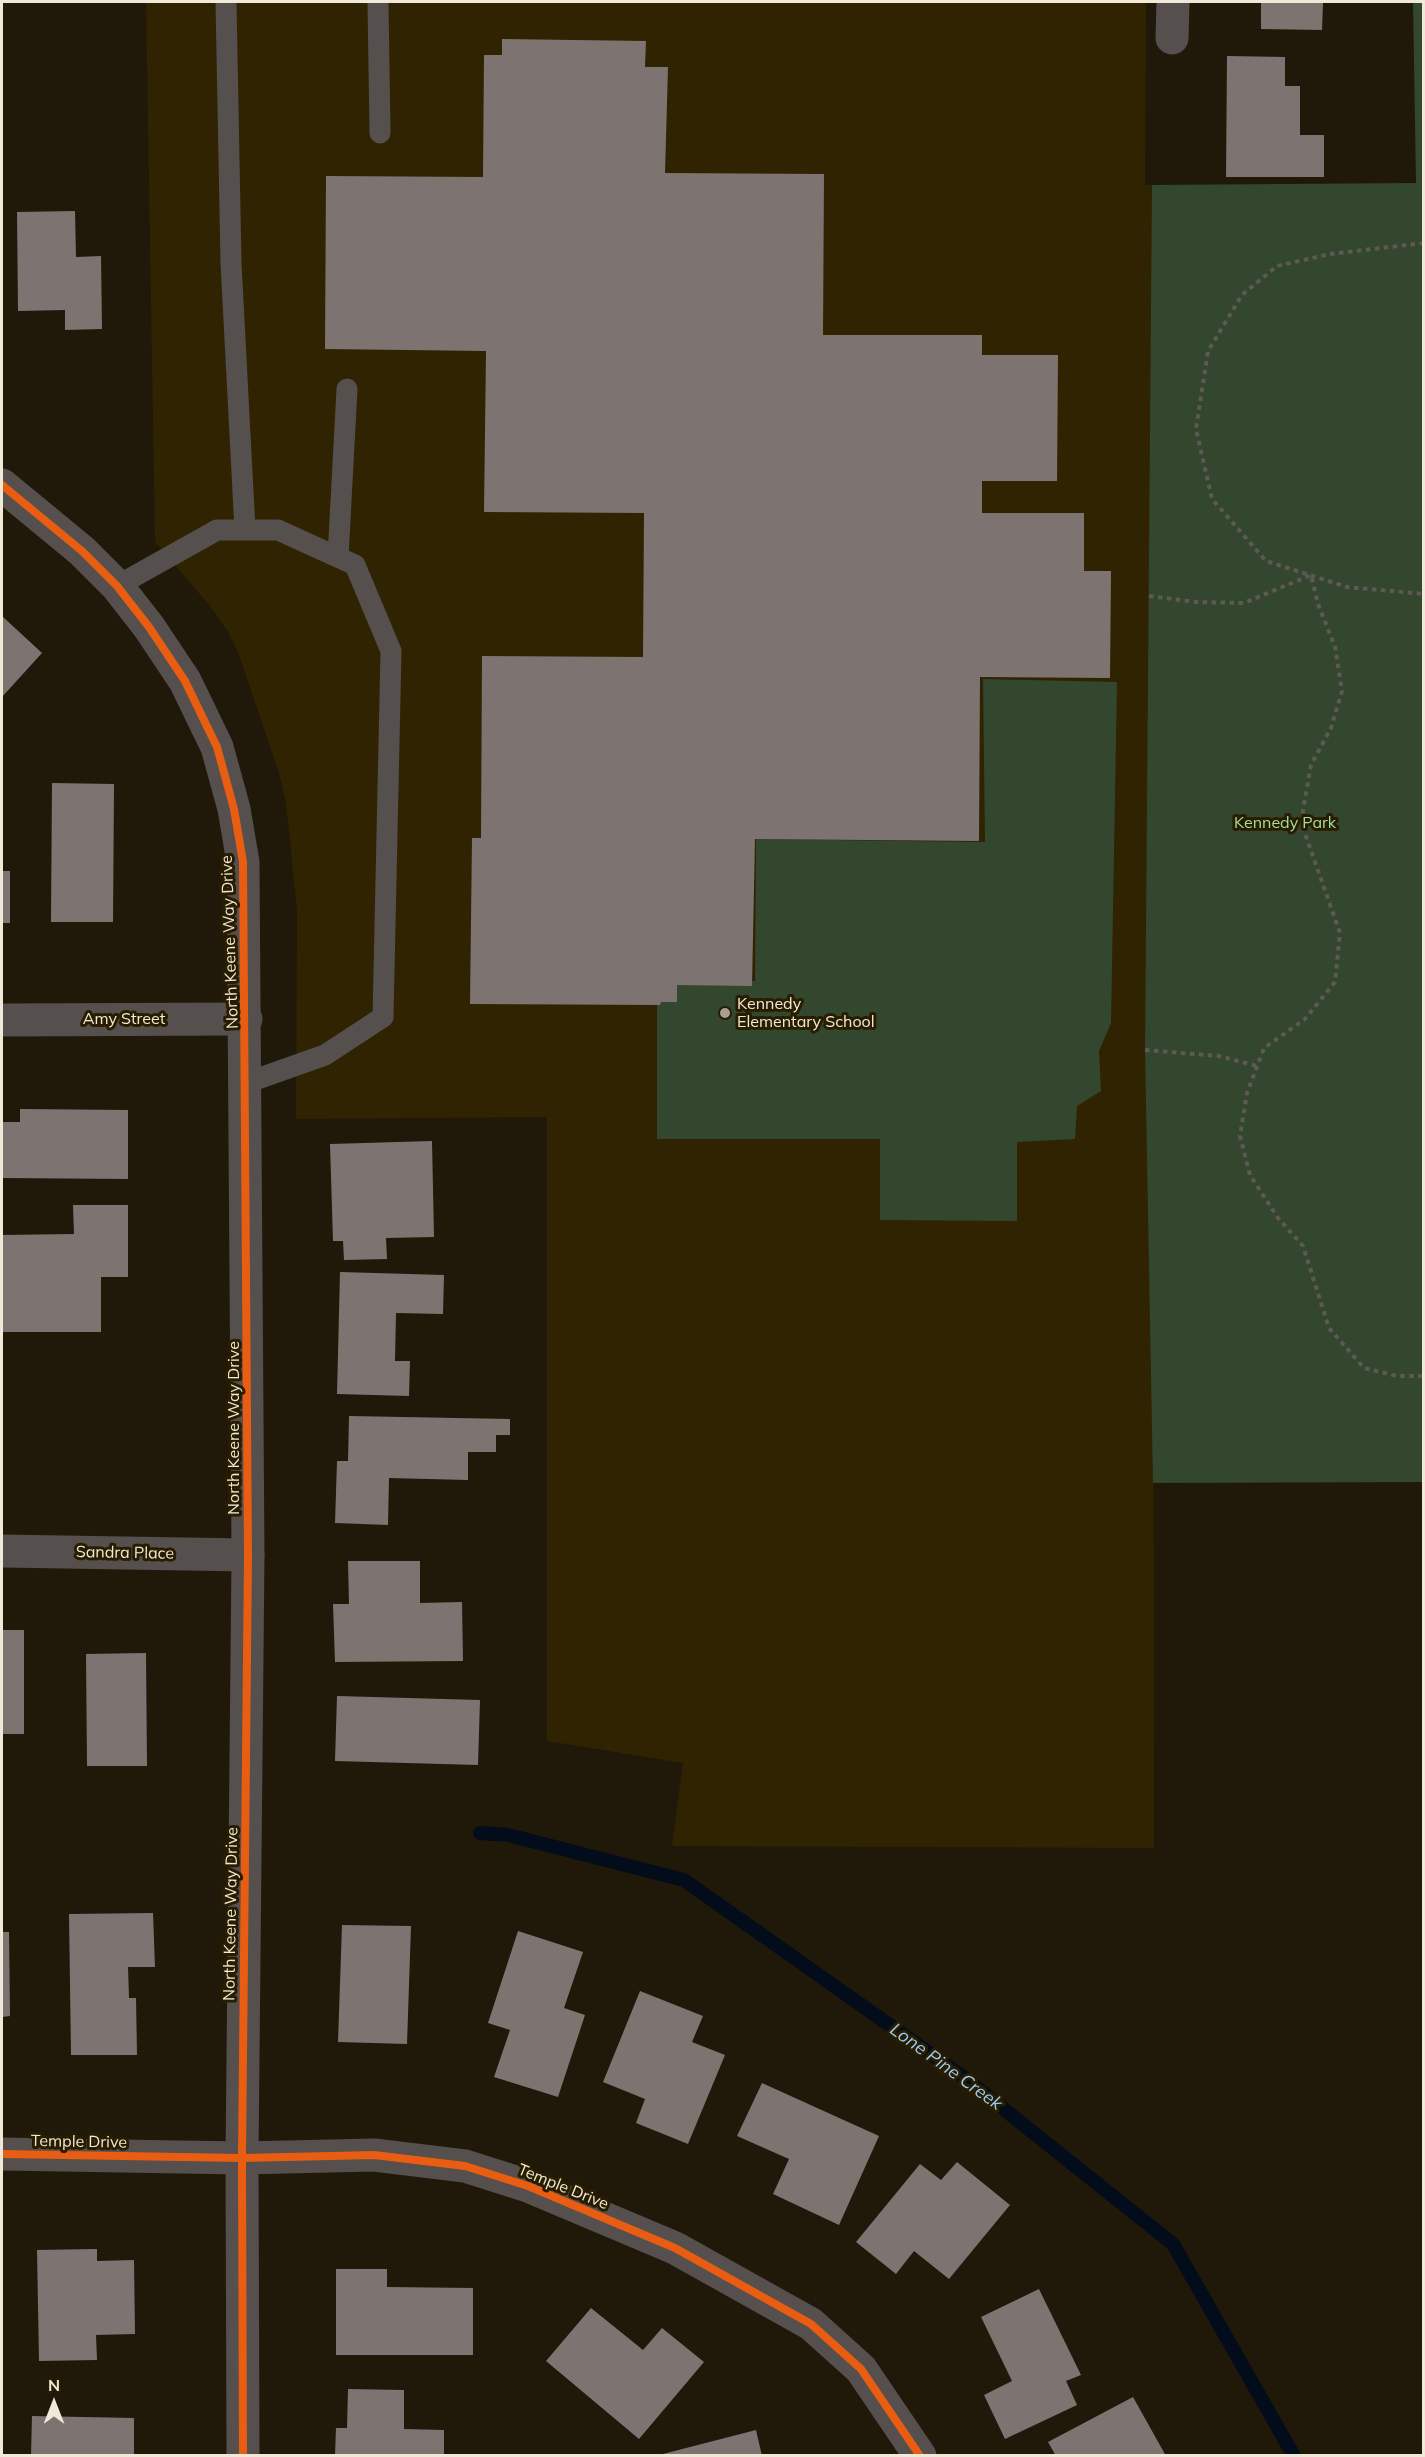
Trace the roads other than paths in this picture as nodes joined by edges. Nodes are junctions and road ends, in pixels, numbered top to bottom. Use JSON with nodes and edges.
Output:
{"nodes":[{"id":1,"x":226,"y":2,"type":"edge"},
{"id":2,"x":378,"y":2,"type":"edge"},
{"id":3,"x":1173,"y":2,"type":"edge"},
{"id":4,"x":1172,"y":38,"type":"dead end"},
{"id":5,"x":380,"y":133,"type":"dead end"},
{"id":6,"x":346,"y":389,"type":"dead end"},
{"id":7,"x":2,"y":485,"type":"edge"},
{"id":8,"x":245,"y":530,"type":"junction"},
{"id":9,"x":338,"y":557,"type":"junction"},
{"id":10,"x":117,"y":586,"type":"junction"},
{"id":11,"x":246,"y":1019,"type":"junction"},
{"id":12,"x":2,"y":1020,"type":"edge"},
{"id":13,"x":246,"y":1083,"type":"junction"},
{"id":14,"x":2,"y":1551,"type":"edge"},
{"id":15,"x":248,"y":1555,"type":"junction"},
{"id":16,"x":2,"y":2154,"type":"edge"},
{"id":17,"x":242,"y":2158,"type":"junction"},
{"id":18,"x":243,"y":2456,"type":"edge"},
{"id":19,"x":920,"y":2456,"type":"edge"}],
"edges":[{"from":1,"to":8,"type":"lane"},
{"from":2,"to":5,"type":"lane"},
{"from":3,"to":4,"type":"street"},
{"from":6,"to":9,"type":"lane"},
{"from":7,"to":10,"type":"street","name":"North Keene Way Drive"},
{"from":8,"to":9,"type":"lane"},
{"from":8,"to":10,"type":"lane"},
{"from":9,"to":13,"type":"lane"},
{"from":10,"to":11,"type":"street","name":"North Keene Way Drive"},
{"from":11,"to":12,"type":"street","name":"Amy Street"},
{"from":11,"to":13,"type":"street","name":"North Keene Way Drive"},
{"from":13,"to":15,"type":"street","name":"North Keene Way Drive"},
{"from":14,"to":15,"type":"street","name":"Sandra Place"},
{"from":15,"to":17,"type":"street","name":"North Keene Way Drive"},
{"from":16,"to":17,"type":"street","name":"Temple Drive"},
{"from":17,"to":18,"type":"street","name":"North Keene Way Drive"},
{"from":17,"to":19,"type":"street","name":"Temple Drive"}]}
